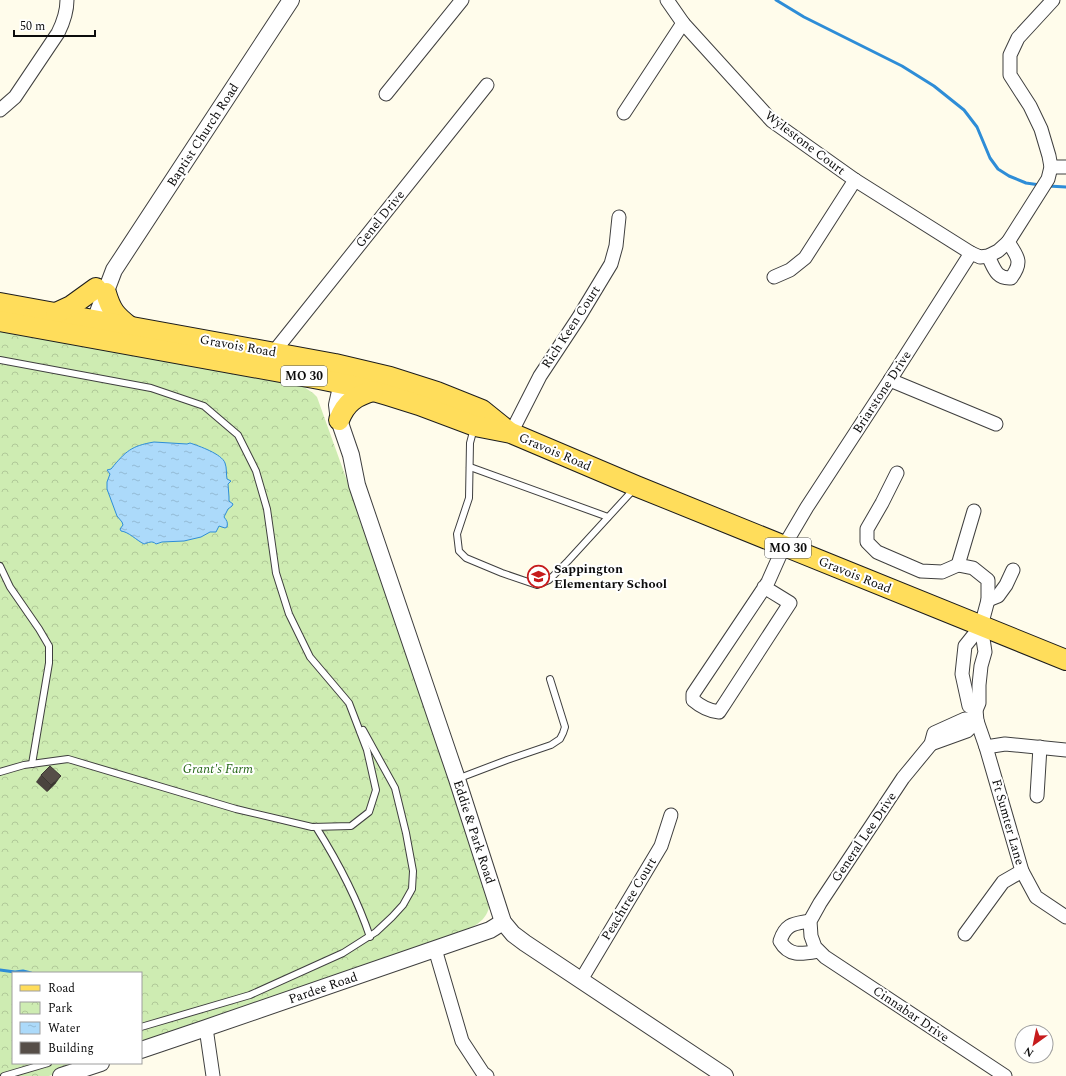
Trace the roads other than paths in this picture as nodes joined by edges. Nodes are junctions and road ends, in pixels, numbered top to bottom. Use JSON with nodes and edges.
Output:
{"nodes":[{"id":1,"x":67,"y":0,"type":"edge"},
{"id":2,"x":291,"y":0,"type":"edge"},
{"id":3,"x":462,"y":0,"type":"edge"},
{"id":4,"x":667,"y":0,"type":"edge"},
{"id":5,"x":1052,"y":0,"type":"edge"},
{"id":6,"x":683,"y":24,"type":"junction"},
{"id":7,"x":487,"y":85,"type":"dead end"},
{"id":8,"x":386,"y":94,"type":"dead end"},
{"id":9,"x":0,"y":110,"type":"edge"},
{"id":10,"x":624,"y":112,"type":"dead end"},
{"id":11,"x":1066,"y":167,"type":"edge"},
{"id":12,"x":1049,"y":173,"type":"junction"},
{"id":13,"x":855,"y":180,"type":"junction"},
{"id":14,"x":619,"y":217,"type":"dead end"},
{"id":15,"x":1008,"y":242,"type":"junction"},
{"id":16,"x":971,"y":253,"type":"junction"},
{"id":17,"x":988,"y":256,"type":"junction"},
{"id":18,"x":774,"y":277,"type":"dead end"},
{"id":19,"x":101,"y":290,"type":"junction"},
{"id":20,"x":0,"y":303,"type":"edge"},
{"id":21,"x":56,"y":313,"type":"junction"},
{"id":22,"x":0,"y":321,"type":"edge"},
{"id":23,"x":129,"y":326,"type":"junction"},
{"id":24,"x":89,"y":328,"type":"junction"},
{"id":25,"x":273,"y":352,"type":"junction"},
{"id":26,"x":0,"y":360,"type":"edge"},
{"id":27,"x":338,"y":374,"type":"junction"},
{"id":28,"x":890,"y":380,"type":"junction"},
{"id":29,"x":373,"y":391,"type":"junction"},
{"id":30,"x":339,"y":420,"type":"junction"},
{"id":31,"x":996,"y":424,"type":"dead end"},
{"id":32,"x":475,"y":426,"type":"junction"},
{"id":33,"x":511,"y":433,"type":"junction"},
{"id":34,"x":470,"y":467,"type":"junction"},
{"id":35,"x":897,"y":473,"type":"dead end"},
{"id":36,"x":357,"y":485,"type":"junction"},
{"id":37,"x":636,"y":486,"type":"junction"},
{"id":38,"x":974,"y":511,"type":"dead end"},
{"id":39,"x":608,"y":517,"type":"junction"},
{"id":40,"x":784,"y":546,"type":"junction"},
{"id":41,"x":958,"y":565,"type":"junction"},
{"id":42,"x":0,"y":566,"type":"edge"},
{"id":43,"x":1013,"y":570,"type":"dead end"},
{"id":44,"x":764,"y":587,"type":"junction"},
{"id":45,"x":988,"y":600,"type":"junction"},
{"id":46,"x":981,"y":626,"type":"junction"},
{"id":47,"x":1066,"y":660,"type":"edge"},
{"id":48,"x":550,"y":679,"type":"dead end"},
{"id":49,"x":349,"y":703,"type":"junction"},
{"id":50,"x":976,"y":716,"type":"junction"},
{"id":51,"x":986,"y":747,"type":"junction"},
{"id":52,"x":1040,"y":747,"type":"junction"},
{"id":53,"x":1066,"y":750,"type":"edge"},
{"id":54,"x":32,"y":764,"type":"junction"},
{"id":55,"x":0,"y":772,"type":"edge"},
{"id":56,"x":458,"y":779,"type":"junction"},
{"id":57,"x":1037,"y":796,"type":"dead end"},
{"id":58,"x":671,"y":815,"type":"dead end"},
{"id":59,"x":316,"y":827,"type":"junction"},
{"id":60,"x":1022,"y":871,"type":"junction"},
{"id":61,"x":1066,"y":917,"type":"edge"},
{"id":62,"x":810,"y":921,"type":"junction"},
{"id":63,"x":503,"y":922,"type":"junction"},
{"id":64,"x":965,"y":934,"type":"dead end"},
{"id":65,"x":370,"y":936,"type":"junction"},
{"id":66,"x":435,"y":949,"type":"junction"},
{"id":67,"x":818,"y":951,"type":"junction"},
{"id":68,"x":581,"y":980,"type":"junction"},
{"id":69,"x":142,"y":1027,"type":"edge"},
{"id":70,"x":206,"y":1028,"type":"junction"},
{"id":71,"x":142,"y":1050,"type":"edge"},
{"id":72,"x":45,"y":1064,"type":"edge"},
{"id":73,"x":98,"y":1064,"type":"edge"},
{"id":74,"x":4,"y":1076,"type":"edge"},
{"id":75,"x":61,"y":1076,"type":"edge"},
{"id":76,"x":213,"y":1076,"type":"edge"},
{"id":77,"x":488,"y":1076,"type":"edge"},
{"id":78,"x":725,"y":1076,"type":"edge"},
{"id":79,"x":1005,"y":1076,"type":"edge"}],
"edges":[{"from":1,"to":9,"type":"street"},
{"from":2,"to":19,"type":"street","name":"Baptist Church Road"},
{"from":3,"to":8,"type":"street"},
{"from":4,"to":6,"type":"street","name":"Wylestone Court"},
{"from":5,"to":12,"type":"street"},
{"from":6,"to":10,"type":"street"},
{"from":6,"to":13,"type":"street","name":"Wylestone Court"},
{"from":7,"to":25,"type":"street","name":"Genel Drive"},
{"from":11,"to":12,"type":"street"},
{"from":12,"to":15,"type":"street"},
{"from":13,"to":16,"type":"street","name":"Wylestone Court"},
{"from":13,"to":18,"type":"street"},
{"from":14,"to":33,"type":"street","name":"Rich Keen Court"},
{"from":15,"to":17,"type":"street"},
{"from":15,"to":17,"type":"street"},
{"from":16,"to":17,"type":"street"},
{"from":16,"to":28,"type":"street","name":"Briarstone Drive"},
{"from":19,"to":21,"type":"main road"},
{"from":19,"to":23,"type":"main road"},
{"from":19,"to":24,"type":"street","name":"Baptist Church Road"},
{"from":20,"to":21,"type":"main road","name":"Gravois Road","number":"MO 30"},
{"from":21,"to":24,"type":"main road","name":"Gravois Road","number":"MO 30"},
{"from":22,"to":24,"type":"main road","name":"Gravois Road","number":"MO 30"},
{"from":23,"to":24,"type":"main road","name":"Gravois Road","number":"MO 30"},
{"from":23,"to":25,"type":"main road","name":"Gravois Road","number":"MO 30"},
{"from":24,"to":27,"type":"main road","name":"Gravois Road","number":"MO 30"},
{"from":25,"to":27,"type":"main road","name":"Gravois Road","number":"MO 30"},
{"from":26,"to":49,"type":"lane"},
{"from":27,"to":29,"type":"main road","name":"Gravois Road","number":"MO 30"},
{"from":27,"to":30,"type":"street","name":"Eddie & Park Road"},
{"from":27,"to":33,"type":"main road","name":"Gravois Road","number":"MO 30"},
{"from":27,"to":36,"type":"street","name":"Eddie & Park Road"},
{"from":28,"to":31,"type":"street"},
{"from":28,"to":40,"type":"street","name":"Briarstone Drive"},
{"from":29,"to":30,"type":"main road"},
{"from":29,"to":32,"type":"main road","name":"Gravois Road","number":"MO 30"},
{"from":30,"to":36,"type":"street","name":"Eddie & Park Road"},
{"from":32,"to":33,"type":"main road","name":"Gravois Road","number":"MO 30"},
{"from":32,"to":34,"type":"lane"},
{"from":33,"to":37,"type":"main road","name":"Gravois Road","number":"MO 30"},
{"from":34,"to":39,"type":"lane"},
{"from":34,"to":39,"type":"lane"},
{"from":35,"to":41,"type":"street"},
{"from":36,"to":56,"type":"street","name":"Eddie & Park Road"},
{"from":37,"to":39,"type":"lane"},
{"from":37,"to":40,"type":"main road","name":"Gravois Road","number":"MO 30"},
{"from":38,"to":41,"type":"street"},
{"from":40,"to":44,"type":"street","name":"Briarstone Drive"},
{"from":40,"to":46,"type":"main road","name":"Gravois Road","number":"MO 30"},
{"from":41,"to":45,"type":"street"},
{"from":42,"to":54,"type":"lane"},
{"from":43,"to":45,"type":"street"},
{"from":44,"to":44,"type":"street","name":"Briarstone Drive"},
{"from":45,"to":46,"type":"street"},
{"from":46,"to":47,"type":"main road","name":"Gravois Road","number":"MO 30"},
{"from":46,"to":50,"type":"street","name":"Ft Sumter Lane"},
{"from":46,"to":50,"type":"street","name":"Ft Sumter Lane"},
{"from":48,"to":56,"type":"lane"},
{"from":49,"to":59,"type":"lane"},
{"from":49,"to":65,"type":"lane"},
{"from":50,"to":51,"type":"street","name":"Ft Sumter Lane"},
{"from":50,"to":62,"type":"street","name":"General Lee Drive"},
{"from":51,"to":52,"type":"street"},
{"from":51,"to":60,"type":"street","name":"Ft Sumter Lane"},
{"from":52,"to":53,"type":"street"},
{"from":52,"to":57,"type":"street"},
{"from":54,"to":55,"type":"lane"},
{"from":54,"to":59,"type":"lane"},
{"from":56,"to":63,"type":"street","name":"Eddie & Park Road"},
{"from":58,"to":68,"type":"street","name":"Peachtree Court"},
{"from":59,"to":65,"type":"lane"},
{"from":60,"to":61,"type":"street","name":"Ft Sumter Lane"},
{"from":60,"to":64,"type":"street"},
{"from":62,"to":67,"type":"street","name":"Cinnabar Drive"},
{"from":62,"to":67,"type":"street"},
{"from":63,"to":66,"type":"street","name":"Pardee Road"},
{"from":63,"to":68,"type":"street","name":"Eddie & Park Road"},
{"from":65,"to":69,"type":"lane"},
{"from":66,"to":70,"type":"street","name":"Pardee Road"},
{"from":66,"to":77,"type":"street"},
{"from":67,"to":79,"type":"street","name":"Cinnabar Drive"},
{"from":68,"to":78,"type":"street","name":"Eddie & Park Road"},
{"from":70,"to":71,"type":"street","name":"Pardee Road"},
{"from":70,"to":76,"type":"street"},
{"from":72,"to":74,"type":"lane"},
{"from":73,"to":75,"type":"street"}]}
